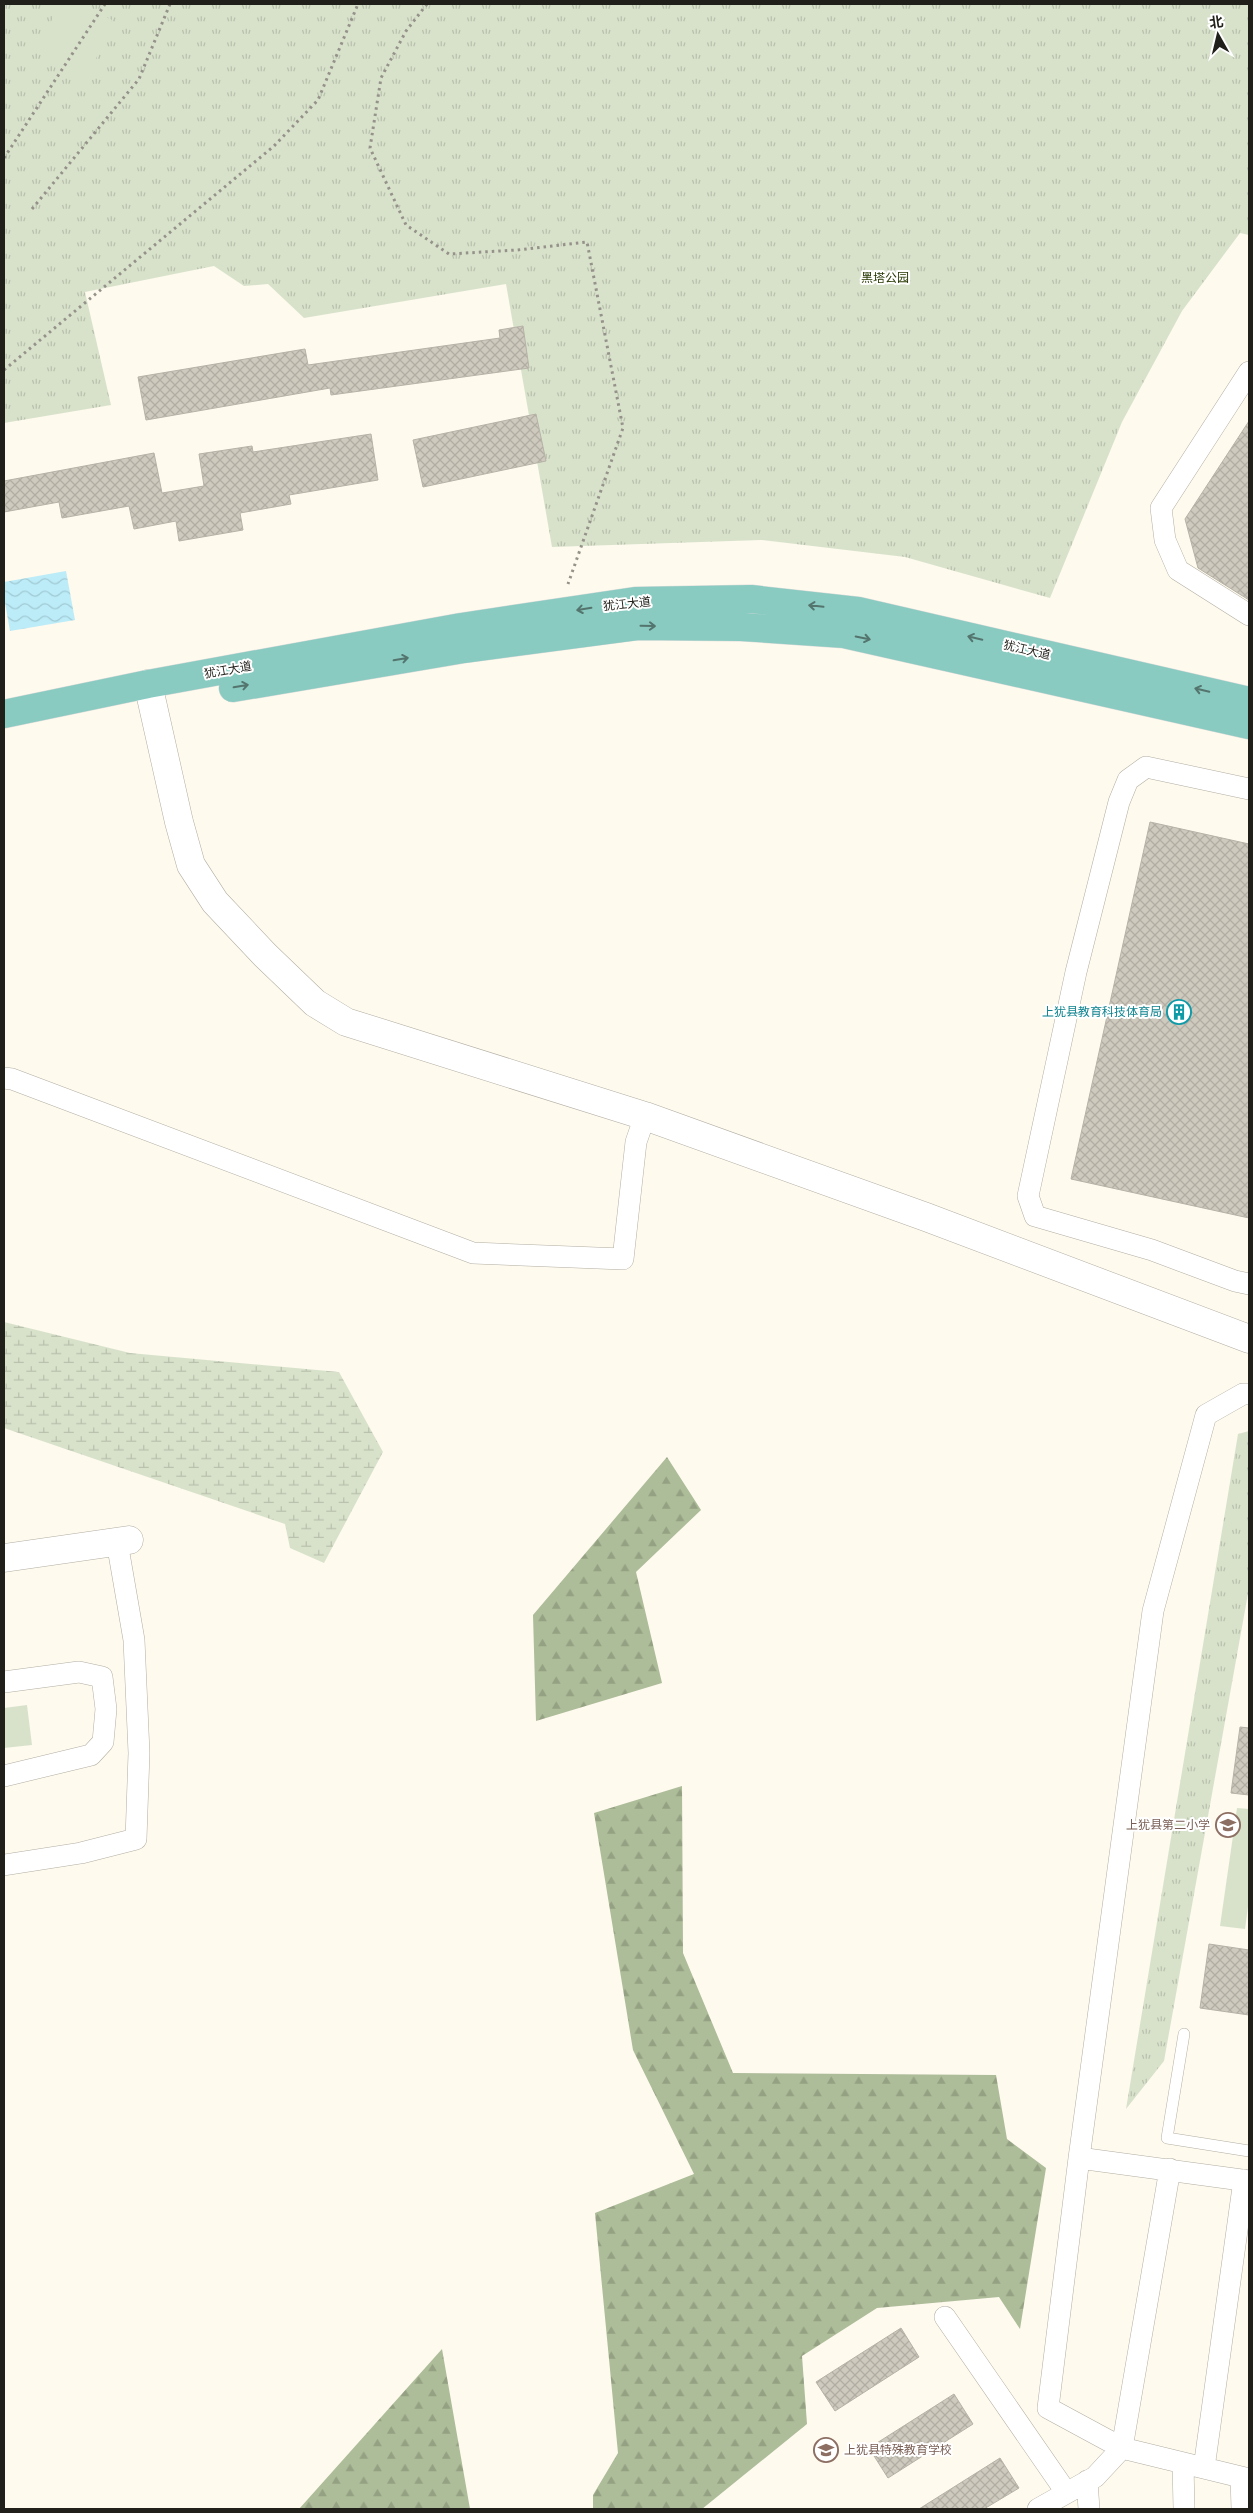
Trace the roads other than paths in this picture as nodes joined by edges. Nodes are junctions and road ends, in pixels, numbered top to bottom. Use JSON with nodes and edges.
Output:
{"nodes":[{"id":1,"x":1249,"y":372,"type":"edge"},
{"id":2,"x":1249,"y":615,"type":"edge"},
{"id":3,"x":150,"y":693,"type":"junction"},
{"id":4,"x":1249,"y":701,"type":"edge"},
{"id":5,"x":4,"y":714,"type":"edge"},
{"id":6,"x":1249,"y":725,"type":"edge"},
{"id":7,"x":4,"y":732,"type":"edge"},
{"id":8,"x":1249,"y":789,"type":"edge"},
{"id":9,"x":4,"y":1078,"type":"edge"},
{"id":10,"x":645,"y":1116,"type":"junction"},
{"id":11,"x":1249,"y":1284,"type":"edge"},
{"id":12,"x":1249,"y":1339,"type":"edge"},
{"id":13,"x":1249,"y":1394,"type":"edge"},
{"id":14,"x":123,"y":1541,"type":"joint"},
{"id":15,"x":4,"y":1558,"type":"edge"},
{"id":16,"x":4,"y":1682,"type":"edge"},
{"id":17,"x":4,"y":1776,"type":"edge"},
{"id":18,"x":4,"y":1865,"type":"edge"},
{"id":19,"x":1184,"y":2034,"type":"dead end"},
{"id":20,"x":1249,"y":2151,"type":"edge"},
{"id":21,"x":1079,"y":2158,"type":"junction"},
{"id":22,"x":1170,"y":2169,"type":"junction"},
{"id":23,"x":1247,"y":2180,"type":"edge"},
{"id":24,"x":945,"y":2317,"type":"dead end"},
{"id":25,"x":1122,"y":2448,"type":"junction"},
{"id":26,"x":1183,"y":2463,"type":"junction"},
{"id":27,"x":1204,"y":2468,"type":"junction"},
{"id":28,"x":1245,"y":2478,"type":"edge"},
{"id":29,"x":1087,"y":2480,"type":"junction"},
{"id":30,"x":1066,"y":2492,"type":"junction"},
{"id":31,"x":1038,"y":2509,"type":"edge"},
{"id":32,"x":1089,"y":2509,"type":"edge"},
{"id":33,"x":1184,"y":2509,"type":"edge"},
{"id":34,"x":1242,"y":2509,"type":"edge"}],
"edges":[{"from":1,"to":2,"type":"street"},
{"from":4,"to":3,"type":"main road","name":"犹江大道","one_way":true},
{"from":3,"to":5,"type":"main road","name":"犹江大道"},
{"from":3,"to":6,"type":"main road","name":"犹江大道","one_way":true},
{"from":3,"to":7,"type":"main road","name":"犹江大道"},
{"from":3,"to":10,"type":"street"},
{"from":8,"to":11,"type":"street"},
{"from":9,"to":10,"type":"street"},
{"from":10,"to":12,"type":"street"},
{"from":13,"to":21,"type":"street"},
{"from":14,"to":15,"type":"street"},
{"from":14,"to":18,"type":"street"},
{"from":16,"to":17,"type":"street"},
{"from":19,"to":20,"type":"lane"},
{"from":21,"to":22,"type":"street"},
{"from":21,"to":25,"type":"street"},
{"from":22,"to":23,"type":"street"},
{"from":22,"to":25,"type":"street"},
{"from":23,"to":27,"type":"street"},
{"from":24,"to":30,"type":"street"},
{"from":25,"to":26,"type":"street"},
{"from":25,"to":29,"type":"street"},
{"from":26,"to":27,"type":"street"},
{"from":26,"to":33,"type":"street"},
{"from":27,"to":28,"type":"street"},
{"from":28,"to":34,"type":"street"},
{"from":29,"to":30,"type":"street"},
{"from":29,"to":32,"type":"street"},
{"from":30,"to":31,"type":"street"}]}
